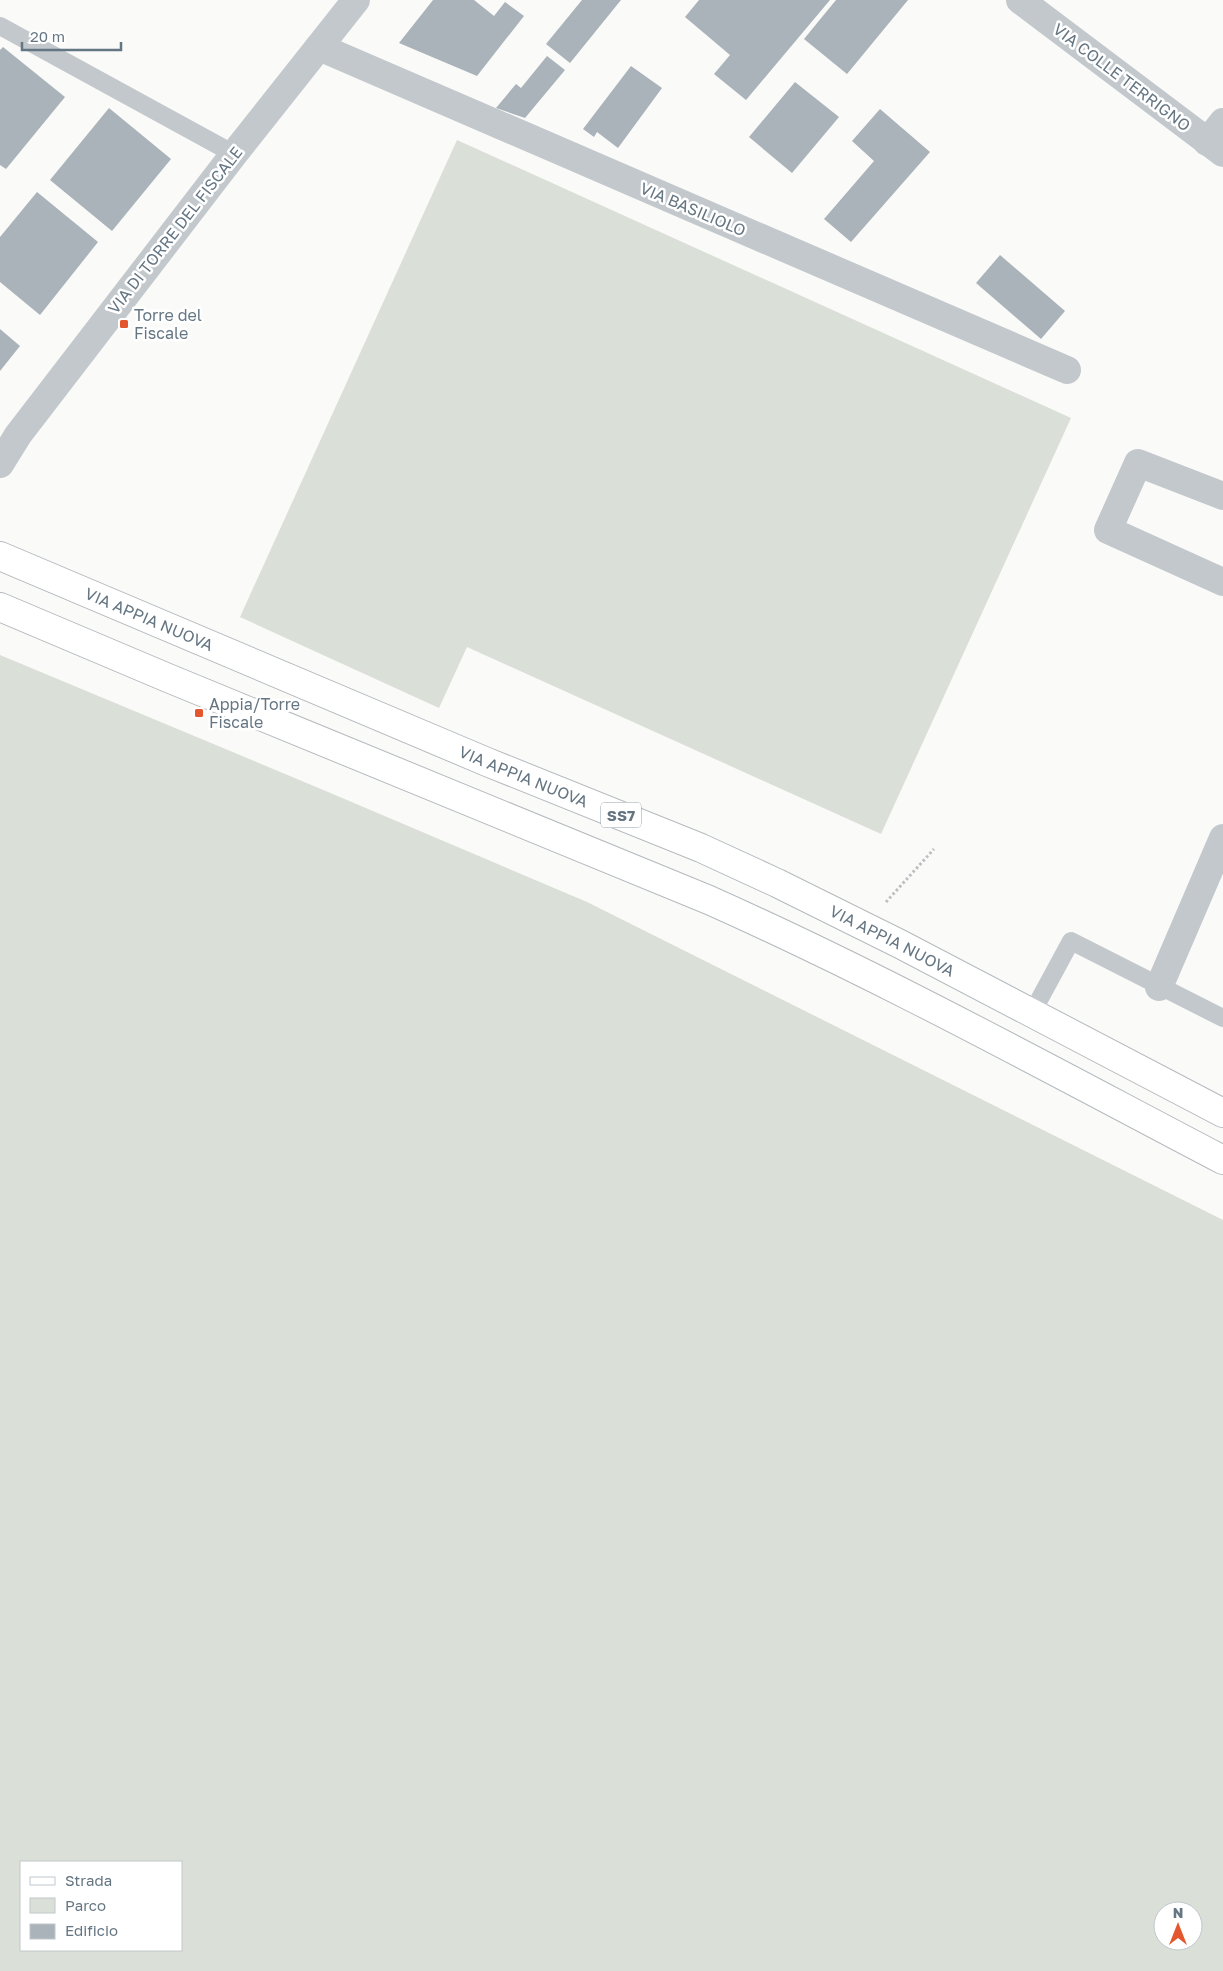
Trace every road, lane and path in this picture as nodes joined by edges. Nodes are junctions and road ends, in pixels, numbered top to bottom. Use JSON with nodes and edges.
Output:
{"nodes":[{"id":1,"x":356,"y":0,"type":"edge"},
{"id":2,"x":1020,"y":0,"type":"edge"},
{"id":3,"x":0,"y":26,"type":"edge"},
{"id":4,"x":320,"y":47,"type":"junction"},
{"id":5,"x":1218,"y":139,"type":"edge"},
{"id":6,"x":234,"y":154,"type":"junction"},
{"id":7,"x":1067,"y":370,"type":"dead end"},
{"id":8,"x":0,"y":464,"type":"edge"},
{"id":9,"x":1223,"y":496,"type":"edge"},
{"id":10,"x":0,"y":556,"type":"edge"},
{"id":11,"x":1223,"y":582,"type":"edge"},
{"id":12,"x":0,"y":607,"type":"edge"},
{"id":13,"x":1223,"y":838,"type":"edge"},
{"id":14,"x":934,"y":849,"type":"dead end"},
{"id":15,"x":880,"y":909,"type":"dead end"},
{"id":16,"x":1159,"y":987,"type":"junction"},
{"id":17,"x":1032,"y":1014,"type":"junction"},
{"id":18,"x":1223,"y":1018,"type":"edge"},
{"id":19,"x":1223,"y":1113,"type":"edge"},
{"id":20,"x":1223,"y":1160,"type":"edge"}],
"edges":[{"from":1,"to":4,"type":"street","name":"VIA DI TORRE DEL FISCALE"},
{"from":2,"to":5,"type":"street","name":"VIA COLLE TERRIGNO"},
{"from":3,"to":6,"type":"lane"},
{"from":4,"to":6,"type":"street","name":"VIA DI TORRE DEL FISCALE"},
{"from":4,"to":7,"type":"street","name":"VIA BASILIOLO"},
{"from":6,"to":8,"type":"street","name":"VIA DI TORRE DEL FISCALE"},
{"from":9,"to":11,"type":"street"},
{"from":10,"to":17,"type":"main road","name":"VIA APPIA NUOVA","number":"SS7"},
{"from":12,"to":20,"type":"main road"},
{"from":13,"to":16,"type":"street"},
{"from":14,"to":15,"type":"path"},
{"from":16,"to":17,"type":"lane"},
{"from":16,"to":18,"type":"lane"},
{"from":17,"to":19,"type":"main road","name":"VIA APPIA NUOVA","number":"SS7"}]}
